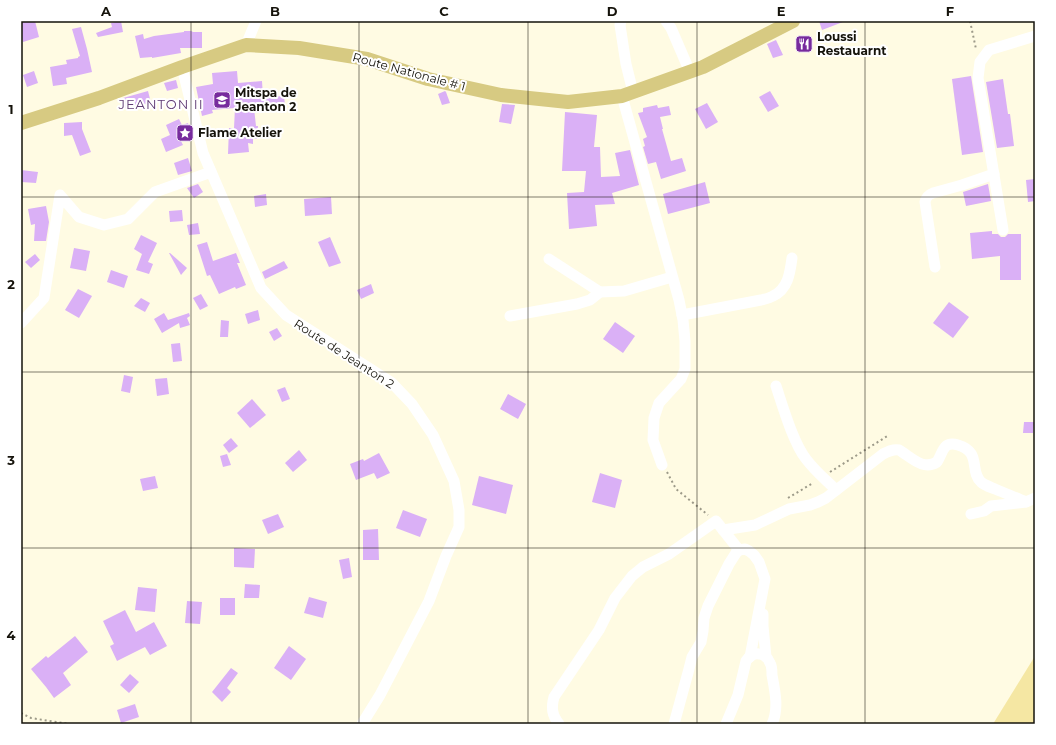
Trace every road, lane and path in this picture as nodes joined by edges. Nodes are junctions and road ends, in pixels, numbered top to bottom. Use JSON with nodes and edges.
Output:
{"nodes":[{"id":1,"x":256,"y":21,"type":"edge"},
{"id":2,"x":621,"y":21,"type":"edge"},
{"id":3,"x":666,"y":21,"type":"edge"},
{"id":4,"x":793,"y":21,"type":"edge"},
{"id":5,"x":970,"y":21,"type":"edge"},
{"id":6,"x":1035,"y":36,"type":"edge"},
{"id":7,"x":246,"y":45,"type":"junction"},
{"id":8,"x":980,"y":62,"type":"junction"},
{"id":9,"x":182,"y":66,"type":"junction"},
{"id":10,"x":690,"y":72,"type":"junction"},
{"id":11,"x":628,"y":94,"type":"junction"},
{"id":12,"x":21,"y":123,"type":"edge"},
{"id":13,"x":211,"y":172,"type":"junction"},
{"id":14,"x":994,"y":174,"type":"junction"},
{"id":15,"x":1003,"y":230,"type":"dead end"},
{"id":16,"x":792,"y":258,"type":"dead end"},
{"id":17,"x":549,"y":259,"type":"dead end"},
{"id":18,"x":935,"y":267,"type":"dead end"},
{"id":19,"x":672,"y":277,"type":"junction"},
{"id":20,"x":600,"y":292,"type":"junction"},
{"id":21,"x":682,"y":315,"type":"junction"},
{"id":22,"x":510,"y":316,"type":"dead end"},
{"id":23,"x":21,"y":323,"type":"edge"},
{"id":24,"x":776,"y":386,"type":"dead end"},
{"id":25,"x":889,"y":436,"type":"dead end"},
{"id":26,"x":662,"y":464,"type":"joint"},
{"id":27,"x":822,"y":477,"type":"junction"},
{"id":28,"x":836,"y":490,"type":"junction"},
{"id":29,"x":1031,"y":500,"type":"edge"},
{"id":30,"x":783,"y":501,"type":"dead end"},
{"id":31,"x":971,"y":514,"type":"dead end"},
{"id":32,"x":716,"y":521,"type":"junction"},
{"id":33,"x":723,"y":530,"type":"junction"},
{"id":34,"x":739,"y":550,"type":"junction"},
{"id":35,"x":763,"y":588,"type":"junction"},
{"id":36,"x":750,"y":657,"type":"junction"},
{"id":37,"x":766,"y":657,"type":"junction"},
{"id":38,"x":21,"y":713,"type":"edge"},
{"id":39,"x":69,"y":724,"type":"edge"},
{"id":40,"x":362,"y":724,"type":"edge"},
{"id":41,"x":559,"y":724,"type":"edge"},
{"id":42,"x":674,"y":724,"type":"edge"},
{"id":43,"x":726,"y":724,"type":"edge"},
{"id":44,"x":772,"y":724,"type":"edge"}],
"edges":[{"from":1,"to":7,"type":"street"},
{"from":2,"to":11,"type":"street"},
{"from":3,"to":10,"type":"street"},
{"from":4,"to":10,"type":"main road","name":"Route Nationale # 1"},
{"from":5,"to":8,"type":"path"},
{"from":6,"to":8,"type":"street"},
{"from":7,"to":9,"type":"main road","name":"Route Nationale # 1"},
{"from":7,"to":11,"type":"main road","name":"Route Nationale # 1"},
{"from":8,"to":14,"type":"street"},
{"from":9,"to":12,"type":"main road","name":"Route Nationale # 1"},
{"from":9,"to":13,"type":"street","name":"Route de Jeanton 2"},
{"from":10,"to":11,"type":"main road","name":"Route Nationale # 1"},
{"from":11,"to":19,"type":"street"},
{"from":13,"to":23,"type":"street"},
{"from":13,"to":40,"type":"street","name":"Route de Jeanton 2"},
{"from":14,"to":15,"type":"street"},
{"from":14,"to":18,"type":"street"},
{"from":16,"to":21,"type":"street"},
{"from":17,"to":20,"type":"street"},
{"from":19,"to":20,"type":"street"},
{"from":19,"to":21,"type":"street"},
{"from":20,"to":22,"type":"street"},
{"from":21,"to":26,"type":"street"},
{"from":24,"to":27,"type":"street"},
{"from":25,"to":27,"type":"path"},
{"from":26,"to":32,"type":"path"},
{"from":27,"to":28,"type":"street"},
{"from":27,"to":30,"type":"path"},
{"from":28,"to":29,"type":"street"},
{"from":28,"to":33,"type":"street"},
{"from":29,"to":31,"type":"street"},
{"from":32,"to":33,"type":"street"},
{"from":32,"to":41,"type":"street"},
{"from":33,"to":34,"type":"street"},
{"from":34,"to":35,"type":"street"},
{"from":34,"to":42,"type":"street"},
{"from":35,"to":36,"type":"street"},
{"from":35,"to":37,"type":"street"},
{"from":36,"to":37,"type":"street"},
{"from":36,"to":43,"type":"street"},
{"from":37,"to":44,"type":"street"},
{"from":38,"to":39,"type":"path"}]}
